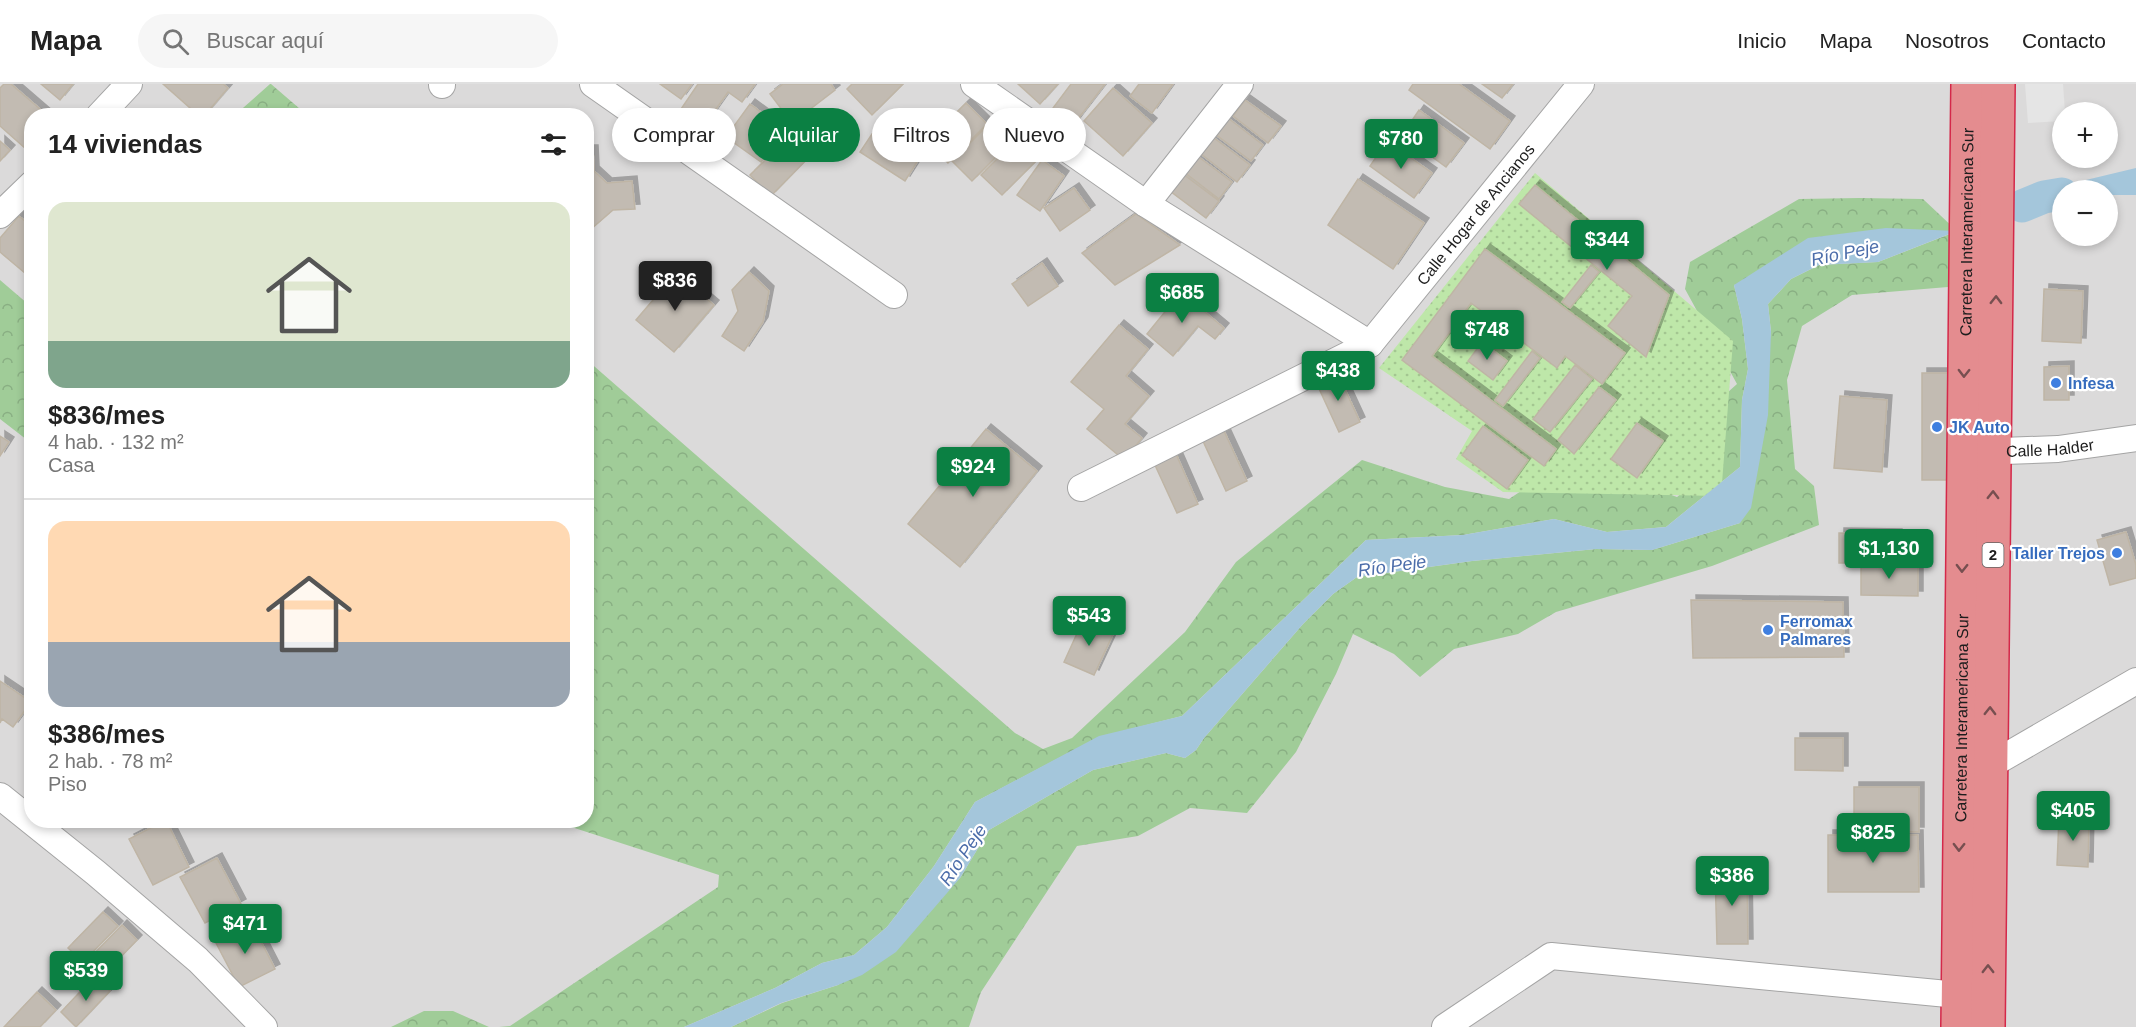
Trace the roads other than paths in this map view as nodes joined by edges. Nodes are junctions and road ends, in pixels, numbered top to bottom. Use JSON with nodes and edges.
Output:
{"nodes":[{"id":1,"x":593,"y":84,"type":"edge"},
{"id":2,"x":974,"y":84,"type":"edge"},
{"id":3,"x":1240,"y":84,"type":"edge"},
{"id":4,"x":1581,"y":84,"type":"edge"},
{"id":5,"x":1968,"y":84,"type":"edge"},
{"id":6,"x":1998,"y":84,"type":"edge"},
{"id":7,"x":122,"y":87,"type":"edge"},
{"id":8,"x":105,"y":108,"type":"edge"},
{"id":9,"x":24,"y":192,"type":"edge"},
{"id":10,"x":1146,"y":204,"type":"junction"},
{"id":11,"x":0,"y":215,"type":"edge"},
{"id":12,"x":894,"y":295,"type":"dead end"},
{"id":13,"x":1370,"y":344,"type":"junction"},
{"id":14,"x":2136,"y":438,"type":"edge"},
{"id":15,"x":1979,"y":452,"type":"junction"},
{"id":16,"x":1081,"y":488,"type":"dead end"},
{"id":17,"x":2136,"y":681,"type":"edge"},
{"id":18,"x":1989,"y":766,"type":"junction"},
{"id":19,"x":0,"y":796,"type":"edge"},
{"id":20,"x":24,"y":815,"type":"edge"},
{"id":21,"x":40,"y":828,"type":"edge"},
{"id":22,"x":1958,"y":995,"type":"junction"},
{"id":23,"x":264,"y":1027,"type":"edge"},
{"id":24,"x":1445,"y":1027,"type":"edge"},
{"id":25,"x":1958,"y":1027,"type":"edge"},
{"id":26,"x":1988,"y":1027,"type":"edge"}],
"edges":[{"from":1,"to":12,"type":"street"},
{"from":2,"to":10,"type":"street"},
{"from":3,"to":10,"type":"street"},
{"from":4,"to":13,"type":"street","name":"Calle Hogar de Ancianos"},
{"from":5,"to":15,"type":"highway","name":"Carretera Interamericana Sur","number":"2","one_way":true},
{"from":15,"to":6,"type":"highway","name":"Carretera Interamericana Sur","number":"2","one_way":true},
{"from":7,"to":8,"type":"street"},
{"from":9,"to":11,"type":"street"},
{"from":10,"to":13,"type":"street"},
{"from":13,"to":16,"type":"street"},
{"from":14,"to":15,"type":"street","name":"Calle Halder"},
{"from":18,"to":15,"type":"highway","name":"Carretera Interamericana Sur","number":"2","one_way":true},
{"from":15,"to":22,"type":"highway","name":"Carretera Interamericana Sur","number":"2","one_way":true},
{"from":17,"to":18,"type":"street"},
{"from":26,"to":18,"type":"highway","name":"Carretera Interamericana Sur","number":"2","one_way":true},
{"from":19,"to":20,"type":"street"},
{"from":21,"to":23,"type":"street"},
{"from":22,"to":24,"type":"street"},
{"from":22,"to":25,"type":"highway","name":"Carretera Interamericana Sur","number":"2"}]}
